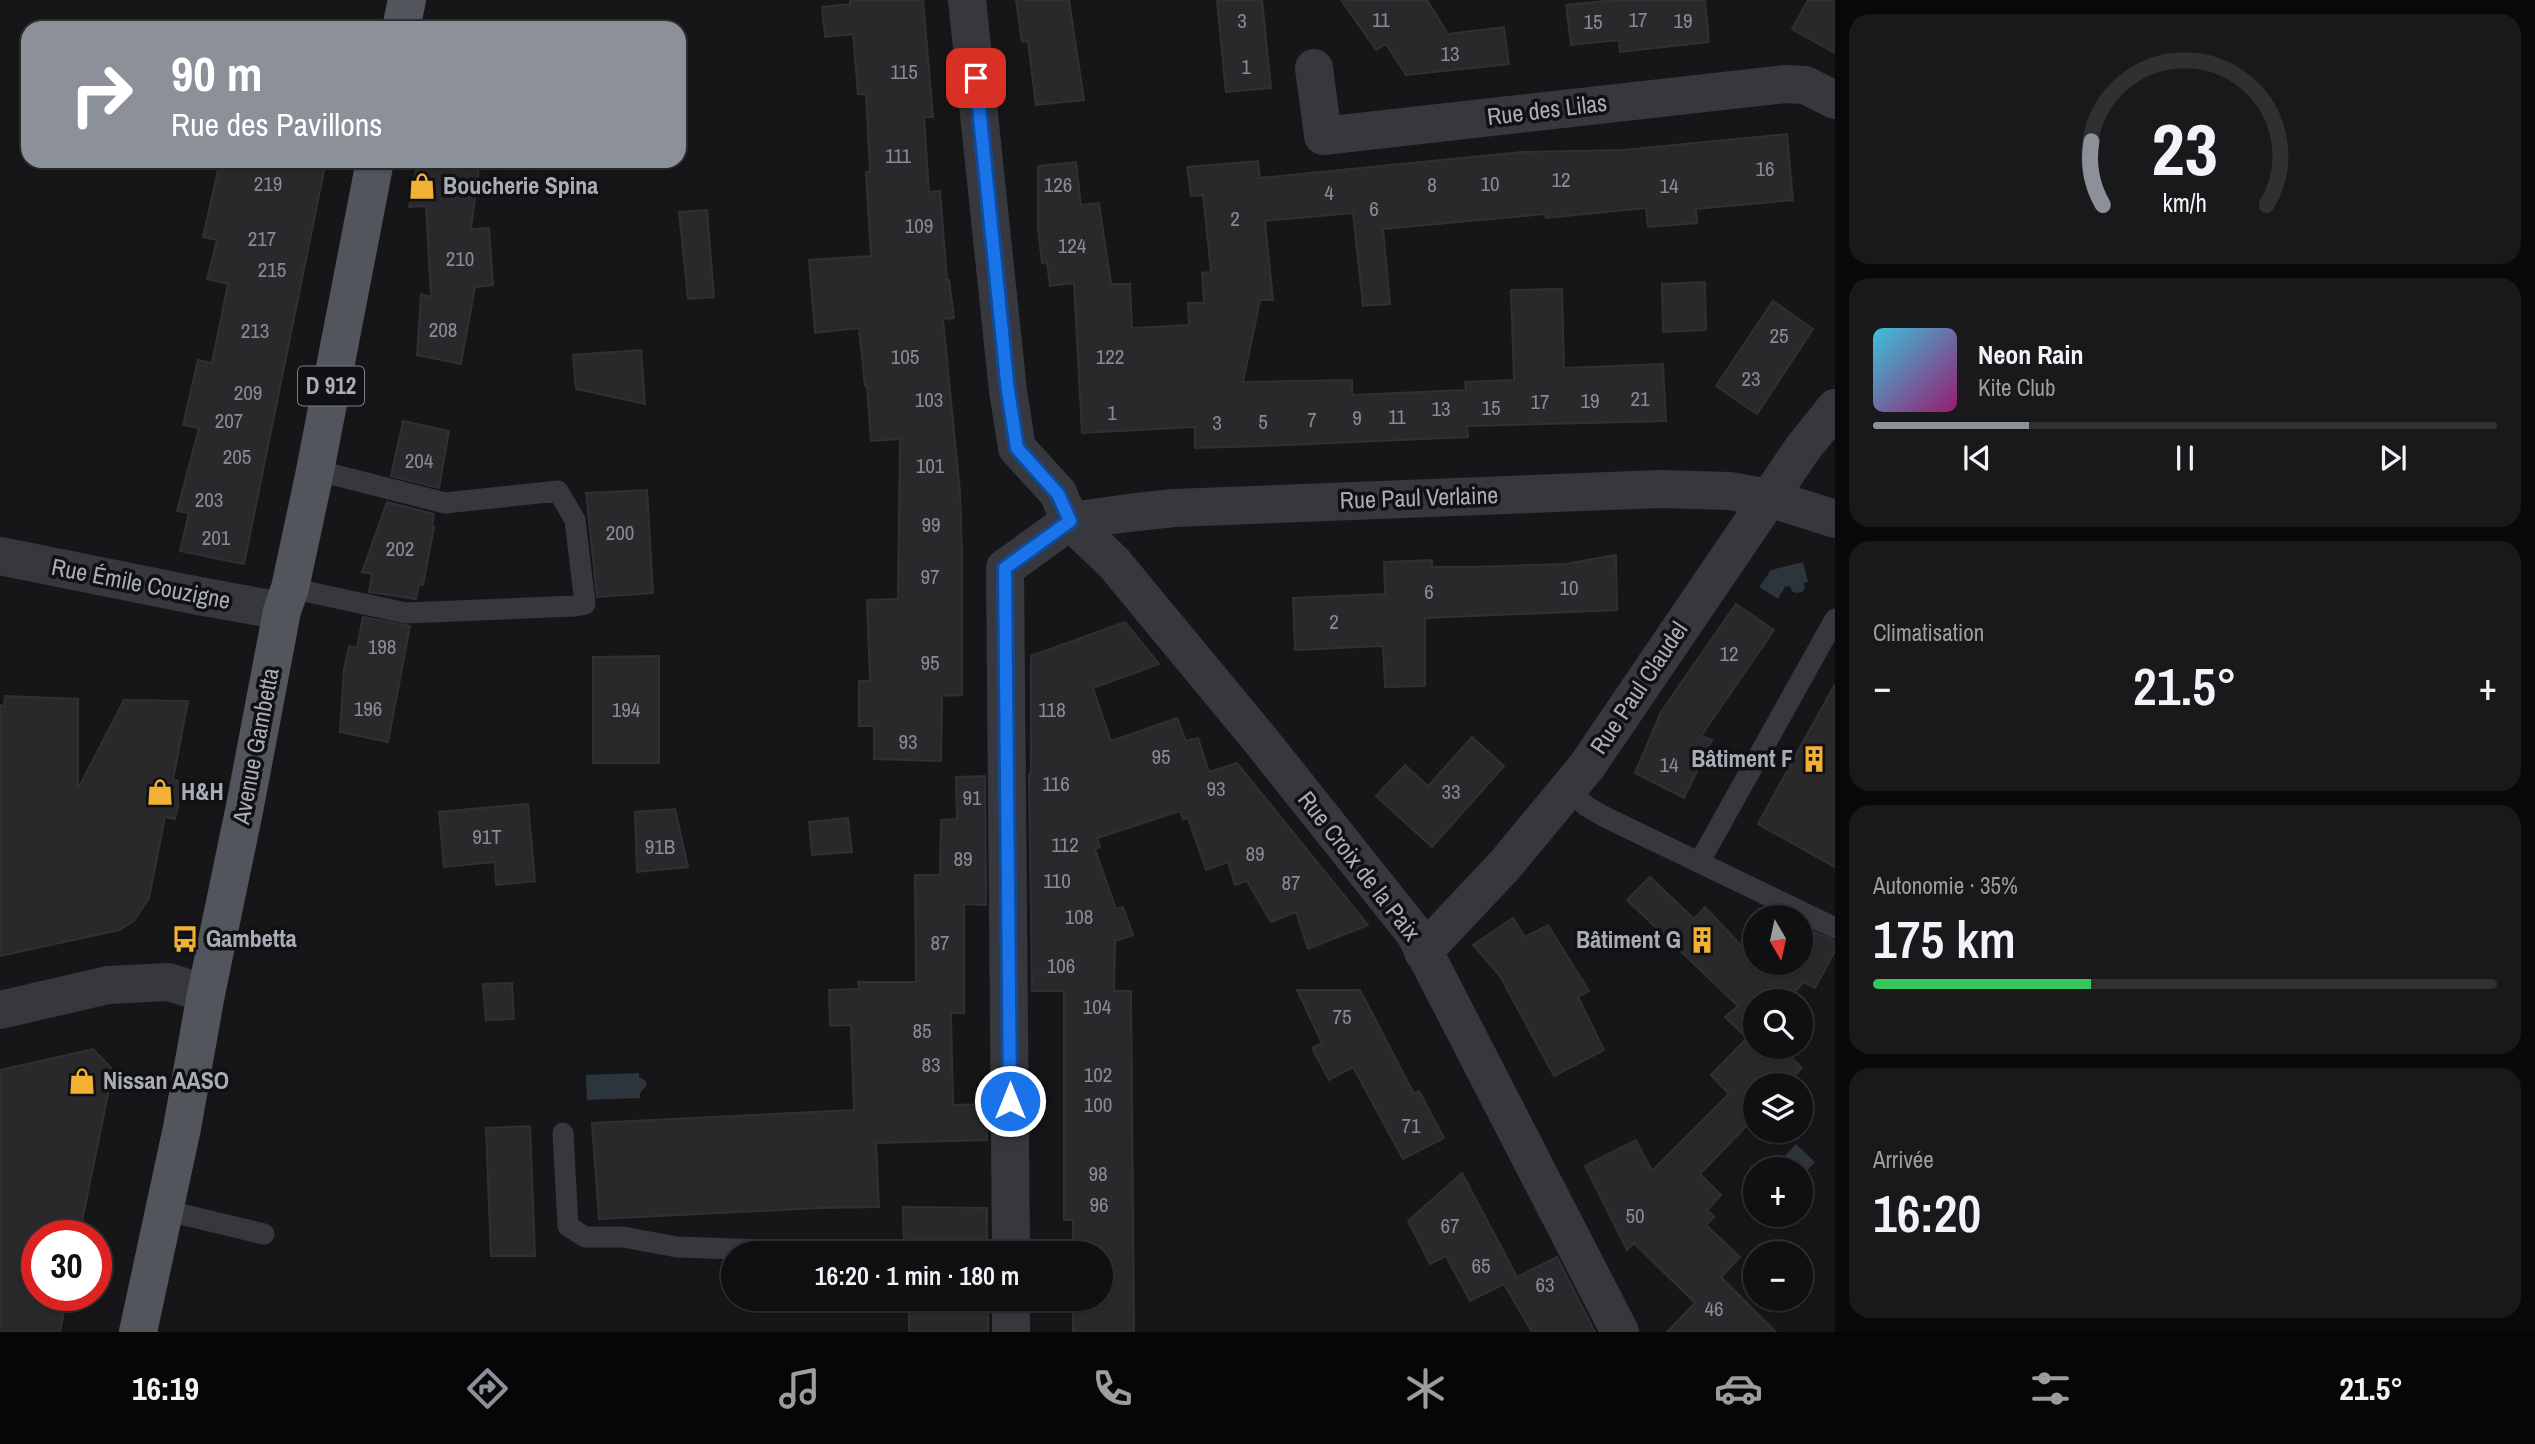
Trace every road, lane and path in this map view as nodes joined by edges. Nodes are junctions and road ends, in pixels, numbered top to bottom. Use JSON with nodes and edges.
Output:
{"nodes":[{"id":1,"x":407,"y":0,"type":"edge"},
{"id":2,"x":967,"y":0,"type":"edge"},
{"id":3,"x":402,"y":21,"type":"edge"},
{"id":4,"x":1314,"y":68,"type":"dead end"},
{"id":5,"x":1835,"y":100,"type":"edge"},
{"id":6,"x":374,"y":168,"type":"edge"},
{"id":7,"x":1835,"y":408,"type":"edge"},
{"id":8,"x":315,"y":470,"type":"junction"},
{"id":9,"x":1769,"y":498,"type":"junction"},
{"id":10,"x":1835,"y":519,"type":"edge"},
{"id":11,"x":1070,"y":521,"type":"junction"},
{"id":12,"x":0,"y":556,"type":"edge"},
{"id":13,"x":286,"y":599,"type":"junction"},
{"id":14,"x":1835,"y":619,"type":"edge"},
{"id":15,"x":1568,"y":788,"type":"junction"},
{"id":16,"x":1700,"y":861,"type":"junction"},
{"id":17,"x":1835,"y":928,"type":"edge"},
{"id":18,"x":1423,"y":952,"type":"junction"},
{"id":19,"x":206,"y":994,"type":"junction"},
{"id":20,"x":0,"y":1010,"type":"edge"},
{"id":21,"x":563,"y":1133,"type":"dead end"},
{"id":22,"x":164,"y":1210,"type":"junction"},
{"id":23,"x":264,"y":1234,"type":"dead end"},
{"id":24,"x":1011,"y":1241,"type":"edge"},
{"id":25,"x":721,"y":1248,"type":"edge"},
{"id":26,"x":1011,"y":1311,"type":"edge"},
{"id":27,"x":138,"y":1332,"type":"edge"},
{"id":28,"x":1011,"y":1332,"type":"edge"},
{"id":29,"x":1620,"y":1332,"type":"edge"}],
"edges":[{"from":1,"to":3,"type":"main road"},
{"from":2,"to":11,"type":"street","name":"Rue Croix de la Paix"},
{"from":4,"to":5,"type":"street","name":"Rue des Lilas"},
{"from":6,"to":8,"type":"main road","name":"Avenue Gambetta","number":"D 912"},
{"from":7,"to":9,"type":"street","name":"Rue Paul Claudel"},
{"from":8,"to":13,"type":"main road","name":"Avenue Gambetta","number":"D 912"},
{"from":8,"to":13,"type":"lane"},
{"from":9,"to":10,"type":"street","name":"Rue Paul Verlaine"},
{"from":9,"to":11,"type":"street","name":"Rue Paul Verlaine"},
{"from":9,"to":15,"type":"street","name":"Rue Paul Claudel"},
{"from":11,"to":18,"type":"street","name":"Rue Croix de la Paix"},
{"from":11,"to":24,"type":"street"},
{"from":12,"to":13,"type":"street","name":"Rue Émile Couzigne"},
{"from":13,"to":19,"type":"main road","name":"Avenue Gambetta","number":"D 912"},
{"from":14,"to":16,"type":"lane"},
{"from":15,"to":16,"type":"lane"},
{"from":15,"to":18,"type":"street","name":"Rue Paul Claudel"},
{"from":16,"to":17,"type":"lane"},
{"from":18,"to":29,"type":"street","name":"Rue Croix de la Paix"},
{"from":19,"to":20,"type":"street"},
{"from":19,"to":22,"type":"main road","name":"Avenue Gambetta","number":"D 912"},
{"from":21,"to":25,"type":"lane"},
{"from":22,"to":23,"type":"lane"},
{"from":22,"to":27,"type":"main road","name":"Avenue Gambetta","number":"D 912"},
{"from":26,"to":28,"type":"street"}]}
